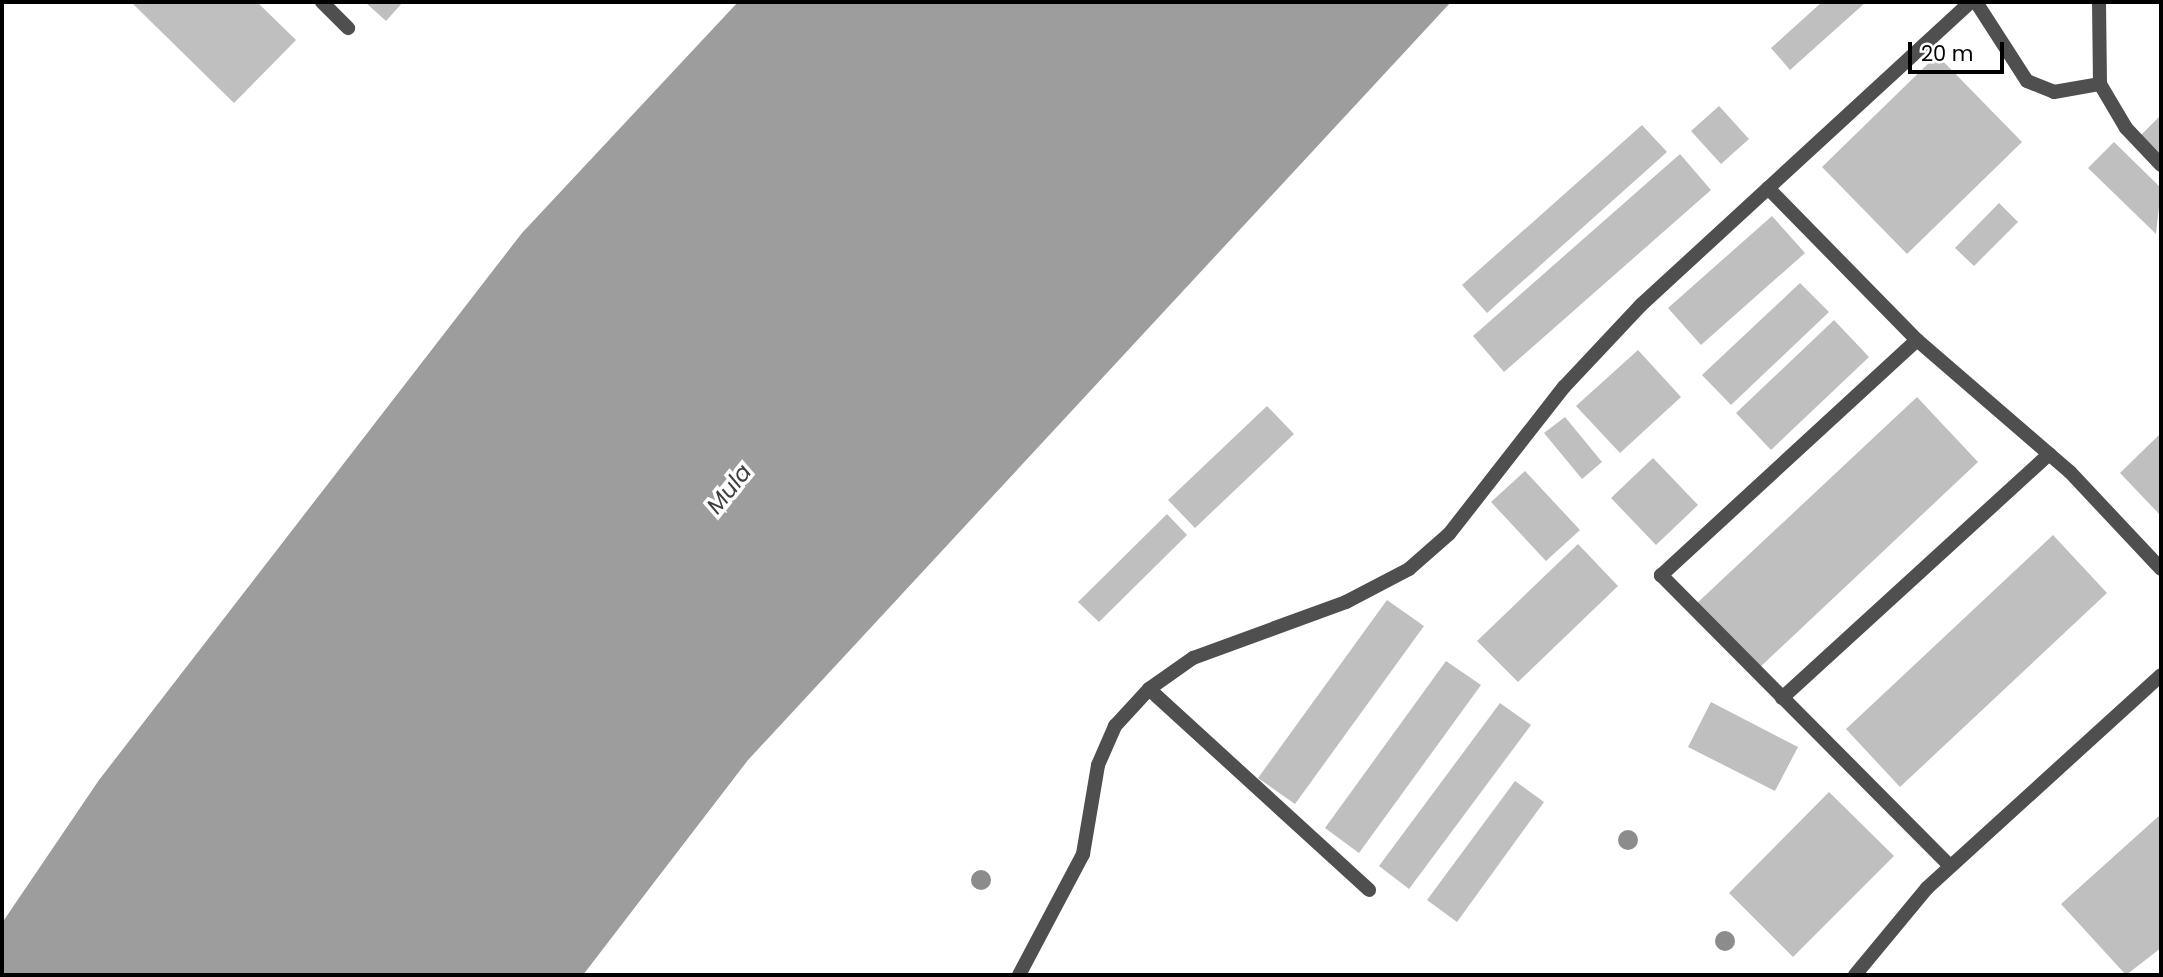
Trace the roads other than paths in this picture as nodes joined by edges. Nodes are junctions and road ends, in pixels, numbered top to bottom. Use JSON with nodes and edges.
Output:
{"nodes":[{"id":1,"x":322,"y":2,"type":"edge"},
{"id":2,"x":1974,"y":2,"type":"edge"},
{"id":3,"x":2099,"y":2,"type":"edge"},
{"id":4,"x":348,"y":28,"type":"dead end"},
{"id":5,"x":2100,"y":84,"type":"junction"},
{"id":6,"x":2161,"y":165,"type":"edge"},
{"id":7,"x":1768,"y":188,"type":"junction"},
{"id":8,"x":1917,"y":340,"type":"junction"},
{"id":9,"x":2049,"y":454,"type":"junction"},
{"id":10,"x":2161,"y":569,"type":"edge"},
{"id":11,"x":2161,"y":675,"type":"edge"},
{"id":12,"x":1149,"y":689,"type":"junction"},
{"id":13,"x":1782,"y":698,"type":"junction"},
{"id":14,"x":1950,"y":866,"type":"junction"},
{"id":15,"x":1368,"y":890,"type":"dead end"},
{"id":16,"x":1019,"y":975,"type":"edge"},
{"id":17,"x":1855,"y":975,"type":"edge"}],
"edges":[{"from":1,"to":4,"type":"lane"},
{"from":2,"to":5,"type":"lane"},
{"from":2,"to":7,"type":"lane"},
{"from":3,"to":5,"type":"lane"},
{"from":5,"to":6,"type":"lane"},
{"from":7,"to":8,"type":"lane"},
{"from":7,"to":12,"type":"lane"},
{"from":8,"to":9,"type":"lane"},
{"from":8,"to":13,"type":"lane"},
{"from":9,"to":10,"type":"lane"},
{"from":9,"to":13,"type":"lane"},
{"from":11,"to":14,"type":"lane"},
{"from":12,"to":15,"type":"lane"},
{"from":12,"to":16,"type":"lane"},
{"from":13,"to":14,"type":"lane"},
{"from":14,"to":17,"type":"lane"}]}
